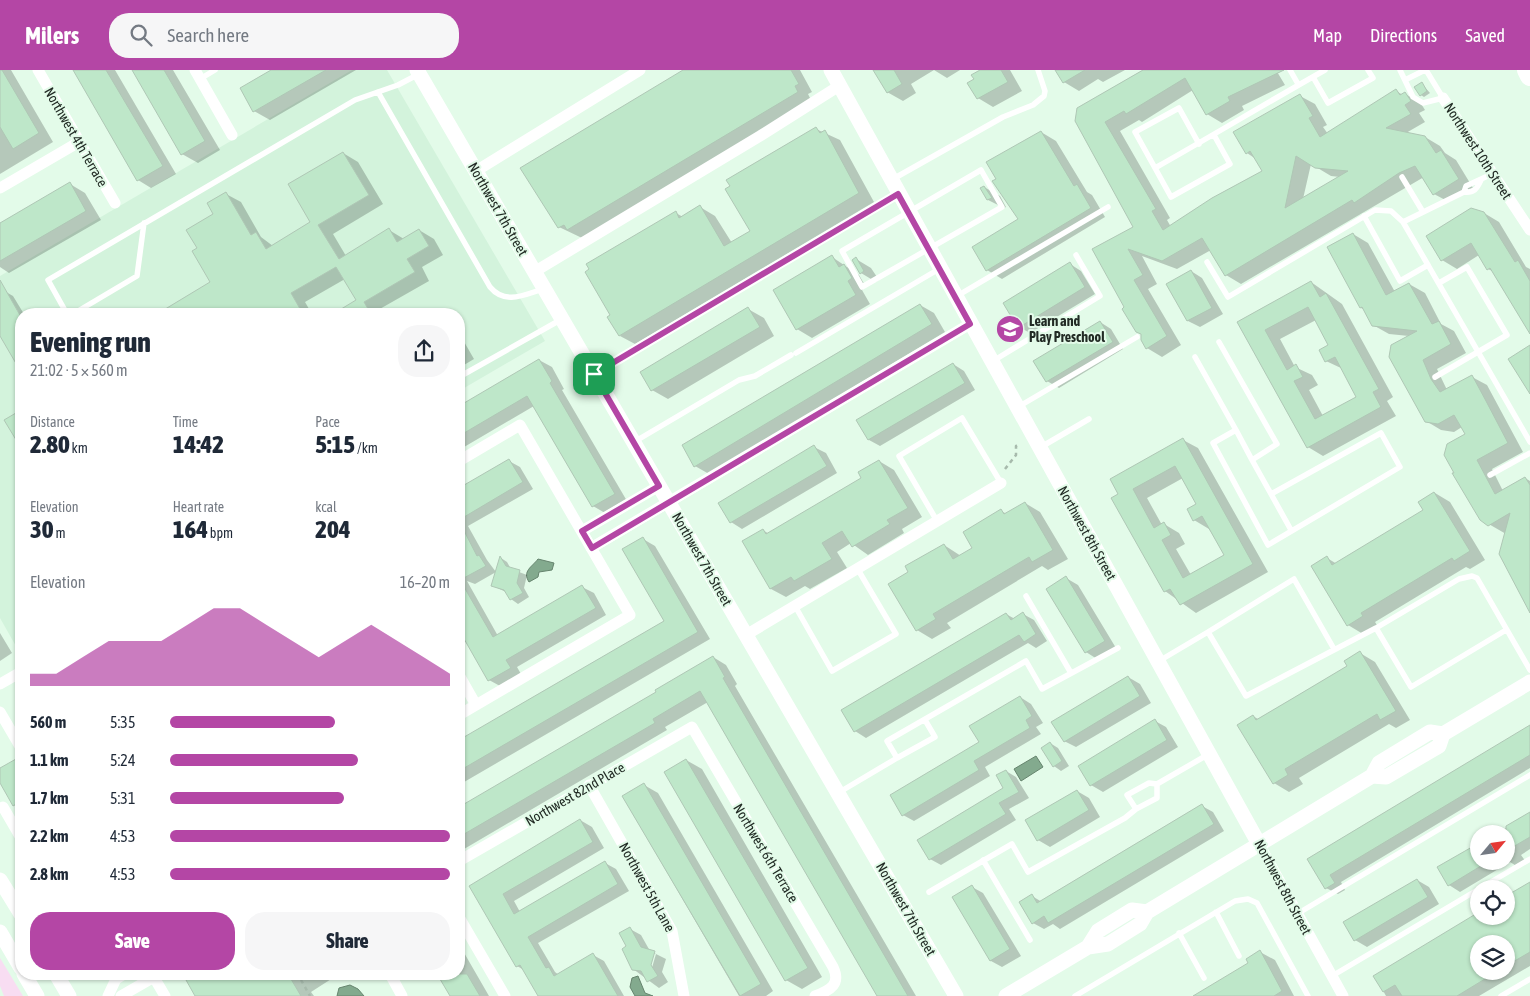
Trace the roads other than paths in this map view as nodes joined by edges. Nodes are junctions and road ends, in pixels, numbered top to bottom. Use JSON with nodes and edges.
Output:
{"nodes":[{"id":1,"x":38,"y":70,"type":"edge"},
{"id":2,"x":215,"y":70,"type":"edge"},
{"id":3,"x":640,"y":70,"type":"edge"},
{"id":4,"x":831,"y":70,"type":"edge"},
{"id":5,"x":1038,"y":70,"type":"edge"},
{"id":6,"x":1290,"y":70,"type":"edge"},
{"id":7,"x":1325,"y":70,"type":"edge"},
{"id":8,"x":1368,"y":70,"type":"edge"},
{"id":9,"x":1400,"y":70,"type":"edge"},
{"id":10,"x":1426,"y":70,"type":"edge"},
{"id":11,"x":1526,"y":70,"type":"edge"},
{"id":12,"x":418,"y":72,"type":"edge"},
{"id":13,"x":197,"y":74,"type":"edge"},
{"id":14,"x":1313,"y":76,"type":"junction"},
{"id":15,"x":1530,"y":76,"type":"edge"},
{"id":16,"x":1405,"y":80,"type":"junction"},
{"id":17,"x":1298,"y":84,"type":"junction"},
{"id":18,"x":839,"y":86,"type":"junction"},
{"id":19,"x":378,"y":92,"type":"junction"},
{"id":20,"x":1443,"y":98,"type":"junction"},
{"id":21,"x":232,"y":135,"type":"dead end"},
{"id":22,"x":1214,"y":135,"type":"junction"},
{"id":23,"x":79,"y":142,"type":"junction"},
{"id":24,"x":1198,"y":144,"type":"junction"},
{"id":25,"x":1155,"y":168,"type":"junction"},
{"id":26,"x":476,"y":171,"type":"junction"},
{"id":27,"x":1492,"y":174,"type":"junction"},
{"id":28,"x":1402,"y":176,"type":"dead end"},
{"id":29,"x":895,"y":187,"type":"junction"},
{"id":30,"x":0,"y":188,"type":"edge"},
{"id":31,"x":115,"y":204,"type":"dead end"},
{"id":32,"x":1108,"y":207,"type":"dead end"},
{"id":33,"x":909,"y":212,"type":"junction"},
{"id":34,"x":1423,"y":212,"type":"junction"},
{"id":35,"x":1364,"y":216,"type":"junction"},
{"id":36,"x":1404,"y":222,"type":"junction"},
{"id":37,"x":144,"y":223,"type":"junction"},
{"id":38,"x":1530,"y":230,"type":"edge"},
{"id":39,"x":929,"y":248,"type":"junction"},
{"id":40,"x":1076,"y":255,"type":"dead end"},
{"id":41,"x":1208,"y":262,"type":"dead end"},
{"id":42,"x":1428,"y":265,"type":"junction"},
{"id":43,"x":940,"y":268,"type":"junction"},
{"id":44,"x":534,"y":272,"type":"junction"},
{"id":45,"x":1439,"y":283,"type":"junction"},
{"id":46,"x":544,"y":288,"type":"junction"},
{"id":47,"x":956,"y":297,"type":"junction"},
{"id":48,"x":64,"y":308,"type":"edge"},
{"id":49,"x":83,"y":308,"type":"edge"},
{"id":50,"x":562,"y":319,"type":"junction"},
{"id":51,"x":970,"y":324,"type":"junction"},
{"id":52,"x":1137,"y":337,"type":"dead end"},
{"id":53,"x":1219,"y":342,"type":"dead end"},
{"id":54,"x":1479,"y":351,"type":"junction"},
{"id":55,"x":1195,"y":356,"type":"dead end"},
{"id":56,"x":991,"y":362,"type":"junction"},
{"id":57,"x":465,"y":374,"type":"edge"},
{"id":58,"x":594,"y":374,"type":"junction"},
{"id":59,"x":1434,"y":377,"type":"dead end"},
{"id":60,"x":1016,"y":408,"type":"junction"},
{"id":61,"x":1089,"y":419,"type":"dead end"},
{"id":62,"x":1236,"y":430,"type":"junction"},
{"id":63,"x":634,"y":442,"type":"junction"},
{"id":64,"x":1530,"y":442,"type":"edge"},
{"id":65,"x":1039,"y":448,"type":"junction"},
{"id":66,"x":1530,"y":453,"type":"edge"},
{"id":67,"x":465,"y":457,"type":"edge"},
{"id":68,"x":1252,"y":460,"type":"junction"},
{"id":69,"x":1490,"y":475,"type":"dead end"},
{"id":70,"x":1001,"y":478,"type":"joint"},
{"id":71,"x":659,"y":486,"type":"junction"},
{"id":72,"x":1271,"y":494,"type":"junction"},
{"id":73,"x":669,"y":503,"type":"junction"},
{"id":74,"x":937,"y":521,"type":"junction"},
{"id":75,"x":1292,"y":530,"type":"junction"},
{"id":76,"x":582,"y":531,"type":"junction"},
{"id":77,"x":592,"y":548,"type":"junction"},
{"id":78,"x":857,"y":568,"type":"junction"},
{"id":79,"x":1026,"y":596,"type":"dead end"},
{"id":80,"x":795,"y":606,"type":"junction"},
{"id":81,"x":1376,"y":628,"type":"junction"},
{"id":82,"x":1506,"y":630,"type":"junction"},
{"id":83,"x":1208,"y":632,"type":"junction"},
{"id":84,"x":746,"y":635,"type":"junction"},
{"id":85,"x":1118,"y":648,"type":"dead end"},
{"id":86,"x":1334,"y":648,"type":"junction"},
{"id":87,"x":1159,"y":661,"type":"junction"},
{"id":88,"x":1530,"y":670,"type":"edge"},
{"id":89,"x":1070,"y":674,"type":"junction"},
{"id":90,"x":15,"y":675,"type":"edge"},
{"id":91,"x":1530,"y":682,"type":"edge"},
{"id":92,"x":0,"y":684,"type":"edge"},
{"id":93,"x":465,"y":686,"type":"edge"},
{"id":94,"x":476,"y":705,"type":"junction"},
{"id":95,"x":465,"y":711,"type":"edge"},
{"id":96,"x":0,"y":712,"type":"edge"},
{"id":97,"x":925,"y":720,"type":"junction"},
{"id":98,"x":692,"y":728,"type":"joint"},
{"id":99,"x":15,"y":738,"type":"edge"},
{"id":100,"x":1210,"y":753,"type":"junction"},
{"id":101,"x":897,"y":758,"type":"junction"},
{"id":102,"x":1530,"y":775,"type":"edge"},
{"id":103,"x":1157,"y":784,"type":"junction"},
{"id":104,"x":589,"y":785,"type":"junction"},
{"id":105,"x":838,"y":792,"type":"junction"},
{"id":106,"x":1,"y":805,"type":"edge"},
{"id":107,"x":1136,"y":810,"type":"junction"},
{"id":108,"x":15,"y":828,"type":"edge"},
{"id":109,"x":1260,"y":844,"type":"junction"},
{"id":110,"x":465,"y":857,"type":"edge"},
{"id":111,"x":1530,"y":859,"type":"edge"},
{"id":112,"x":983,"y":860,"type":"junction"},
{"id":113,"x":0,"y":880,"type":"edge"},
{"id":114,"x":1494,"y":880,"type":"edge"},
{"id":115,"x":929,"y":892,"type":"dead end"},
{"id":116,"x":1470,"y":894,"type":"edge"},
{"id":117,"x":15,"y":904,"type":"edge"},
{"id":118,"x":1216,"y":912,"type":"junction"},
{"id":119,"x":1297,"y":914,"type":"junction"},
{"id":120,"x":465,"y":926,"type":"edge"},
{"id":121,"x":0,"y":932,"type":"edge"},
{"id":122,"x":1179,"y":933,"type":"junction"},
{"id":123,"x":1030,"y":940,"type":"dead end"},
{"id":124,"x":1239,"y":956,"type":"dead end"},
{"id":125,"x":15,"y":958,"type":"edge"},
{"id":126,"x":1332,"y":976,"type":"junction"},
{"id":127,"x":1204,"y":978,"type":"dead end"},
{"id":128,"x":1530,"y":979,"type":"edge"},
{"id":129,"x":28,"y":980,"type":"edge"},
{"id":130,"x":60,"y":980,"type":"edge"},
{"id":131,"x":116,"y":980,"type":"edge"},
{"id":132,"x":146,"y":980,"type":"edge"},
{"id":133,"x":155,"y":980,"type":"edge"},
{"id":134,"x":393,"y":980,"type":"edge"},
{"id":135,"x":37,"y":996,"type":"edge"},
{"id":136,"x":69,"y":996,"type":"edge"},
{"id":137,"x":108,"y":996,"type":"edge"},
{"id":138,"x":120,"y":996,"type":"edge"},
{"id":139,"x":164,"y":996,"type":"edge"},
{"id":140,"x":402,"y":996,"type":"edge"},
{"id":141,"x":505,"y":996,"type":"edge"},
{"id":142,"x":684,"y":996,"type":"edge"},
{"id":143,"x":815,"y":996,"type":"edge"},
{"id":144,"x":956,"y":996,"type":"edge"},
{"id":145,"x":1006,"y":996,"type":"edge"},
{"id":146,"x":1074,"y":996,"type":"edge"},
{"id":147,"x":1308,"y":996,"type":"edge"},
{"id":148,"x":1343,"y":996,"type":"edge"},
{"id":149,"x":1501,"y":996,"type":"edge"}],
"edges":[{"from":1,"to":23,"type":"street","name":"Northwest 4th Terrace"},
{"from":2,"to":13,"type":"lane"},
{"from":3,"to":26,"type":"street"},
{"from":4,"to":18,"type":"street","name":"Northwest 8th Street"},
{"from":5,"to":29,"type":"lane"},
{"from":6,"to":17,"type":"lane"},
{"from":7,"to":14,"type":"lane"},
{"from":8,"to":14,"type":"lane"},
{"from":9,"to":16,"type":"lane"},
{"from":10,"to":16,"type":"lane"},
{"from":10,"to":20,"type":"lane"},
{"from":11,"to":15,"type":"highway"},
{"from":12,"to":19,"type":"lane"},
{"from":12,"to":26,"type":"street","name":"Northwest 7th Street"},
{"from":13,"to":21,"type":"street"},
{"from":14,"to":17,"type":"lane"},
{"from":16,"to":20,"type":"lane"},
{"from":17,"to":22,"type":"lane"},
{"from":18,"to":29,"type":"street","name":"Northwest 8th Street"},
{"from":18,"to":44,"type":"street"},
{"from":19,"to":37,"type":"lane"},
{"from":19,"to":46,"type":"lane"},
{"from":20,"to":27,"type":"street","name":"Northwest 10th Street"},
{"from":22,"to":24,"type":"lane"},
{"from":22,"to":25,"type":"lane"},
{"from":23,"to":30,"type":"street"},
{"from":23,"to":31,"type":"street","name":"Northwest 4th Terrace"},
{"from":24,"to":25,"type":"lane"},
{"from":24,"to":25,"type":"lane"},
{"from":26,"to":44,"type":"street","name":"Northwest 7th Street"},
{"from":27,"to":34,"type":"lane"},
{"from":27,"to":38,"type":"street","name":"Northwest 10th Street"},
{"from":28,"to":34,"type":"lane"},
{"from":29,"to":33,"type":"street","name":"Northwest 8th Street"},
{"from":29,"to":58,"type":"lane"},
{"from":32,"to":47,"type":"lane"},
{"from":33,"to":39,"type":"street","name":"Northwest 8th Street"},
{"from":33,"to":39,"type":"lane"},
{"from":33,"to":39,"type":"lane"},
{"from":34,"to":36,"type":"lane"},
{"from":35,"to":36,"type":"lane"},
{"from":35,"to":41,"type":"lane"},
{"from":35,"to":42,"type":"lane"},
{"from":36,"to":42,"type":"lane"},
{"from":37,"to":48,"type":"lane"},
{"from":37,"to":49,"type":"lane"},
{"from":39,"to":43,"type":"street","name":"Northwest 8th Street"},
{"from":40,"to":56,"type":"lane"},
{"from":42,"to":45,"type":"lane"},
{"from":43,"to":47,"type":"street","name":"Northwest 8th Street"},
{"from":43,"to":63,"type":"lane"},
{"from":44,"to":46,"type":"street","name":"Northwest 7th Street"},
{"from":45,"to":54,"type":"lane"},
{"from":45,"to":54,"type":"lane"},
{"from":46,"to":50,"type":"street","name":"Northwest 7th Street"},
{"from":47,"to":51,"type":"street","name":"Northwest 8th Street"},
{"from":50,"to":57,"type":"lane"},
{"from":50,"to":58,"type":"street","name":"Northwest 7th Street"},
{"from":51,"to":56,"type":"street","name":"Northwest 8th Street"},
{"from":51,"to":73,"type":"street"},
{"from":52,"to":60,"type":"lane"},
{"from":53,"to":68,"type":"lane"},
{"from":54,"to":59,"type":"lane"},
{"from":54,"to":64,"type":"lane"},
{"from":55,"to":62,"type":"lane"},
{"from":56,"to":60,"type":"street","name":"Northwest 8th Street"},
{"from":58,"to":63,"type":"street","name":"Northwest 7th Street"},
{"from":60,"to":65,"type":"street","name":"Northwest 8th Street"},
{"from":61,"to":65,"type":"lane"},
{"from":62,"to":68,"type":"lane"},
{"from":62,"to":75,"type":"lane"},
{"from":63,"to":71,"type":"street","name":"Northwest 7th Street"},
{"from":65,"to":87,"type":"street","name":"Northwest 8th Street"},
{"from":66,"to":69,"type":"lane"},
{"from":67,"to":76,"type":"street"},
{"from":68,"to":72,"type":"lane"},
{"from":70,"to":74,"type":"street"},
{"from":70,"to":74,"type":"lane"},
{"from":71,"to":73,"type":"street","name":"Northwest 7th Street"},
{"from":71,"to":76,"type":"street"},
{"from":72,"to":75,"type":"lane"},
{"from":72,"to":75,"type":"lane"},
{"from":73,"to":77,"type":"street"},
{"from":73,"to":84,"type":"street","name":"Northwest 7th Street"},
{"from":74,"to":78,"type":"street"},
{"from":76,"to":77,"type":"street"},
{"from":77,"to":94,"type":"street"},
{"from":78,"to":80,"type":"street"},
{"from":78,"to":80,"type":"lane"},
{"from":79,"to":89,"type":"lane"},
{"from":80,"to":84,"type":"street"},
{"from":81,"to":82,"type":"lane"},
{"from":81,"to":82,"type":"lane"},
{"from":81,"to":86,"type":"lane"},
{"from":82,"to":88,"type":"lane"},
{"from":83,"to":86,"type":"lane"},
{"from":83,"to":86,"type":"lane"},
{"from":83,"to":87,"type":"lane"},
{"from":84,"to":105,"type":"street","name":"Northwest 7th Street"},
{"from":85,"to":89,"type":"lane"},
{"from":87,"to":100,"type":"street","name":"Northwest 8th Street"},
{"from":89,"to":97,"type":"lane"},
{"from":90,"to":92,"type":"street"},
{"from":91,"to":109,"type":"street"},
{"from":93,"to":94,"type":"street"},
{"from":94,"to":95,"type":"street"},
{"from":96,"to":99,"type":"street"},
{"from":97,"to":101,"type":"lane"},
{"from":97,"to":101,"type":"lane"},
{"from":98,"to":104,"type":"street","name":"Northwest 82nd Place"},
{"from":98,"to":143,"type":"street","name":"Northwest 6th Terrace"},
{"from":100,"to":103,"type":"lane"},
{"from":100,"to":109,"type":"street","name":"Northwest 8th Street"},
{"from":101,"to":105,"type":"lane"},
{"from":102,"to":119,"type":"lane"},
{"from":103,"to":107,"type":"lane"},
{"from":103,"to":107,"type":"lane"},
{"from":104,"to":110,"type":"street","name":"Northwest 82nd Place"},
{"from":104,"to":142,"type":"street","name":"Northwest 5th Lane"},
{"from":105,"to":144,"type":"street","name":"Northwest 7th Street"},
{"from":106,"to":108,"type":"street"},
{"from":107,"to":112,"type":"lane"},
{"from":109,"to":119,"type":"street","name":"Northwest 8th Street"},
{"from":109,"to":145,"type":"street"},
{"from":111,"to":114,"type":"lane"},
{"from":112,"to":115,"type":"lane"},
{"from":112,"to":123,"type":"lane"},
{"from":113,"to":117,"type":"street"},
{"from":116,"to":126,"type":"lane"},
{"from":118,"to":122,"type":"lane"},
{"from":118,"to":124,"type":"lane"},
{"from":118,"to":147,"type":"lane"},
{"from":119,"to":126,"type":"street","name":"Northwest 8th Street"},
{"from":120,"to":141,"type":"street"},
{"from":121,"to":125,"type":"street"},
{"from":122,"to":127,"type":"lane"},
{"from":122,"to":146,"type":"lane"},
{"from":126,"to":148,"type":"street","name":"Northwest 8th Street"},
{"from":128,"to":149,"type":"lane"},
{"from":129,"to":135,"type":"street"},
{"from":130,"to":136,"type":"street"},
{"from":131,"to":137,"type":"street"},
{"from":132,"to":138,"type":"street"},
{"from":133,"to":139,"type":"street"},
{"from":134,"to":140,"type":"street"}]}
